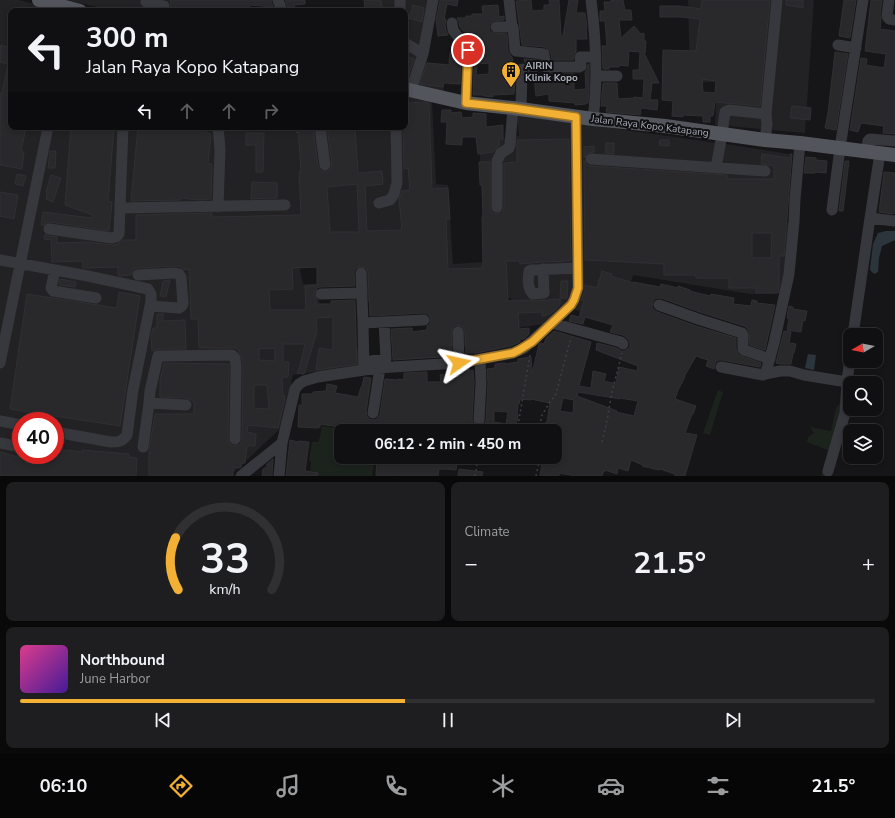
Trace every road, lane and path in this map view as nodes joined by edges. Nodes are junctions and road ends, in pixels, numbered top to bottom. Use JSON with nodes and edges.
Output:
{"nodes":[{"id":1,"x":39,"y":0,"type":"edge"},
{"id":2,"x":433,"y":0,"type":"edge"},
{"id":3,"x":509,"y":0,"type":"edge"},
{"id":4,"x":591,"y":0,"type":"edge"},
{"id":5,"x":777,"y":0,"type":"edge"},
{"id":6,"x":863,"y":0,"type":"edge"},
{"id":7,"x":889,"y":0,"type":"edge"},
{"id":8,"x":54,"y":2,"type":"edge"},
{"id":9,"x":145,"y":4,"type":"edge"},
{"id":10,"x":164,"y":6,"type":"dead end"},
{"id":11,"x":69,"y":8,"type":"edge"},
{"id":12,"x":895,"y":20,"type":"edge"},
{"id":13,"x":452,"y":23,"type":"dead end"},
{"id":14,"x":512,"y":26,"type":"junction"},
{"id":15,"x":496,"y":27,"type":"dead end"},
{"id":16,"x":408,"y":44,"type":"edge"},
{"id":17,"x":838,"y":45,"type":"dead end"},
{"id":18,"x":856,"y":48,"type":"junction"},
{"id":19,"x":423,"y":54,"type":"junction"},
{"id":20,"x":595,"y":57,"type":"junction"},
{"id":21,"x":522,"y":69,"type":"dead end"},
{"id":22,"x":596,"y":76,"type":"junction"},
{"id":23,"x":617,"y":76,"type":"dead end"},
{"id":24,"x":408,"y":90,"type":"edge"},
{"id":25,"x":466,"y":103,"type":"junction"},
{"id":26,"x":517,"y":108,"type":"junction"},
{"id":27,"x":766,"y":114,"type":"junction"},
{"id":28,"x":576,"y":117,"type":"junction"},
{"id":29,"x":593,"y":119,"type":"junction"},
{"id":30,"x":47,"y":130,"type":"edge"},
{"id":31,"x":123,"y":130,"type":"edge"},
{"id":32,"x":218,"y":130,"type":"edge"},
{"id":33,"x":296,"y":130,"type":"edge"},
{"id":34,"x":321,"y":130,"type":"edge"},
{"id":35,"x":396,"y":130,"type":"edge"},
{"id":36,"x":297,"y":133,"type":"dead end"},
{"id":37,"x":722,"y":134,"type":"junction"},
{"id":38,"x":765,"y":140,"type":"junction"},
{"id":39,"x":895,"y":141,"type":"edge"},
{"id":40,"x":800,"y":143,"type":"junction"},
{"id":41,"x":840,"y":148,"type":"junction"},
{"id":42,"x":873,"y":152,"type":"junction"},
{"id":43,"x":895,"y":156,"type":"edge"},
{"id":44,"x":591,"y":159,"type":"dead end"},
{"id":45,"x":325,"y":165,"type":"dead end"},
{"id":46,"x":716,"y":168,"type":"junction"},
{"id":47,"x":766,"y":171,"type":"dead end"},
{"id":48,"x":379,"y":203,"type":"dead end"},
{"id":49,"x":284,"y":205,"type":"dead end"},
{"id":50,"x":218,"y":206,"type":"junction"},
{"id":51,"x":497,"y":207,"type":"dead end"},
{"id":52,"x":120,"y":208,"type":"junction"},
{"id":53,"x":832,"y":210,"type":"dead end"},
{"id":54,"x":870,"y":218,"type":"junction"},
{"id":55,"x":895,"y":221,"type":"edge"},
{"id":56,"x":49,"y":229,"type":"dead end"},
{"id":57,"x":0,"y":260,"type":"edge"},
{"id":58,"x":20,"y":263,"type":"junction"},
{"id":59,"x":578,"y":268,"type":"junction"},
{"id":60,"x":543,"y":269,"type":"dead end"},
{"id":61,"x":55,"y":270,"type":"junction"},
{"id":62,"x":361,"y":272,"type":"dead end"},
{"id":63,"x":138,"y":275,"type":"dead end"},
{"id":64,"x":362,"y":293,"type":"junction"},
{"id":65,"x":321,"y":294,"type":"dead end"},
{"id":66,"x":96,"y":298,"type":"dead end"},
{"id":67,"x":659,"y":305,"type":"dead end"},
{"id":68,"x":150,"y":306,"type":"junction"},
{"id":69,"x":424,"y":320,"type":"dead end"},
{"id":70,"x":384,"y":322,"type":"junction"},
{"id":71,"x":363,"y":323,"type":"junction"},
{"id":72,"x":552,"y":323,"type":"junction"},
{"id":73,"x":573,"y":328,"type":"junction"},
{"id":74,"x":854,"y":328,"type":"edge"},
{"id":75,"x":458,"y":332,"type":"dead end"},
{"id":76,"x":532,"y":342,"type":"junction"},
{"id":77,"x":623,"y":344,"type":"joint"},
{"id":78,"x":480,"y":359,"type":"junction"},
{"id":79,"x":770,"y":359,"type":"junction"},
{"id":80,"x":0,"y":363,"type":"edge"},
{"id":81,"x":459,"y":363,"type":"junction"},
{"id":82,"x":372,"y":366,"type":"junction"},
{"id":83,"x":721,"y":368,"type":"dead end"},
{"id":84,"x":765,"y":374,"type":"junction"},
{"id":85,"x":843,"y":382,"type":"edge"},
{"id":86,"x":133,"y":390,"type":"junction"},
{"id":87,"x":150,"y":391,"type":"junction"},
{"id":88,"x":149,"y":403,"type":"junction"},
{"id":89,"x":186,"y":405,"type":"dead end"},
{"id":90,"x":373,"y":413,"type":"dead end"},
{"id":91,"x":845,"y":416,"type":"edge"},
{"id":92,"x":479,"y":420,"type":"dead end"},
{"id":93,"x":0,"y":421,"type":"edge"},
{"id":94,"x":12,"y":423,"type":"edge"},
{"id":95,"x":518,"y":424,"type":"edge"},
{"id":96,"x":541,"y":424,"type":"edge"},
{"id":97,"x":64,"y":434,"type":"edge"},
{"id":98,"x":235,"y":439,"type":"dead end"},
{"id":99,"x":602,"y":442,"type":"dead end"},
{"id":100,"x":0,"y":443,"type":"edge"},
{"id":101,"x":282,"y":443,"type":"junction"},
{"id":102,"x":12,"y":445,"type":"edge"},
{"id":103,"x":143,"y":447,"type":"dead end"},
{"id":104,"x":477,"y":464,"type":"edge"},
{"id":105,"x":538,"y":464,"type":"edge"},
{"id":106,"x":828,"y":471,"type":"dead end"},
{"id":107,"x":241,"y":476,"type":"edge"},
{"id":108,"x":279,"y":476,"type":"edge"},
{"id":109,"x":475,"y":476,"type":"edge"},
{"id":110,"x":536,"y":476,"type":"edge"}],
"edges":[{"from":1,"to":8,"type":"main road"},
{"from":2,"to":19,"type":"street"},
{"from":3,"to":14,"type":"street"},
{"from":4,"to":20,"type":"street"},
{"from":5,"to":27,"type":"street"},
{"from":6,"to":18,"type":"street"},
{"from":7,"to":12,"type":"street"},
{"from":8,"to":11,"type":"main road"},
{"from":9,"to":10,"type":"street"},
{"from":13,"to":25,"type":"street"},
{"from":14,"to":15,"type":"street"},
{"from":14,"to":20,"type":"street"},
{"from":16,"to":19,"type":"street"},
{"from":17,"to":18,"type":"street"},
{"from":18,"to":41,"type":"street"},
{"from":19,"to":24,"type":"street"},
{"from":20,"to":22,"type":"street"},
{"from":21,"to":26,"type":"street"},
{"from":22,"to":23,"type":"street"},
{"from":22,"to":29,"type":"street"},
{"from":24,"to":25,"type":"main road","name":"Jalan Raya Kopo Katapang"},
{"from":25,"to":26,"type":"main road","name":"Jalan Raya Kopo Katapang"},
{"from":26,"to":28,"type":"main road","name":"Jalan Raya Kopo Katapang"},
{"from":26,"to":51,"type":"street"},
{"from":27,"to":37,"type":"street"},
{"from":27,"to":38,"type":"street"},
{"from":28,"to":29,"type":"main road","name":"Jalan Raya Kopo Katapang"},
{"from":28,"to":59,"type":"street"},
{"from":29,"to":37,"type":"main road","name":"Jalan Raya Kopo Katapang"},
{"from":30,"to":58,"type":"street"},
{"from":31,"to":52,"type":"street"},
{"from":32,"to":50,"type":"street"},
{"from":33,"to":36,"type":"path"},
{"from":34,"to":45,"type":"street"},
{"from":35,"to":48,"type":"street"},
{"from":37,"to":38,"type":"main road","name":"Jalan Raya Kopo Katapang"},
{"from":37,"to":46,"type":"street"},
{"from":38,"to":40,"type":"main road","name":"Jalan Raya Kopo Katapang"},
{"from":39,"to":42,"type":"street"},
{"from":40,"to":41,"type":"main road","name":"Jalan Raya Kopo Katapang"},
{"from":40,"to":79,"type":"street"},
{"from":41,"to":42,"type":"main road","name":"Jalan Raya Kopo Katapang"},
{"from":41,"to":53,"type":"street"},
{"from":42,"to":43,"type":"main road","name":"Jalan Raya Kopo Katapang"},
{"from":42,"to":54,"type":"street"},
{"from":44,"to":46,"type":"street"},
{"from":46,"to":47,"type":"street"},
{"from":49,"to":50,"type":"street"},
{"from":50,"to":52,"type":"street"},
{"from":52,"to":56,"type":"street"},
{"from":54,"to":55,"type":"street"},
{"from":54,"to":74,"type":"street"},
{"from":57,"to":58,"type":"street"},
{"from":58,"to":61,"type":"street"},
{"from":58,"to":80,"type":"street"},
{"from":59,"to":60,"type":"street"},
{"from":59,"to":72,"type":"street"},
{"from":61,"to":66,"type":"street"},
{"from":61,"to":68,"type":"street"},
{"from":62,"to":64,"type":"street"},
{"from":63,"to":68,"type":"street"},
{"from":64,"to":65,"type":"street"},
{"from":64,"to":71,"type":"street"},
{"from":67,"to":79,"type":"street"},
{"from":68,"to":86,"type":"street"},
{"from":69,"to":70,"type":"street"},
{"from":70,"to":71,"type":"street"},
{"from":70,"to":82,"type":"street"},
{"from":71,"to":82,"type":"street"},
{"from":72,"to":73,"type":"street"},
{"from":72,"to":76,"type":"street"},
{"from":73,"to":77,"type":"street"},
{"from":73,"to":96,"type":"path"},
{"from":75,"to":81,"type":"street"},
{"from":76,"to":78,"type":"street"},
{"from":76,"to":95,"type":"path"},
{"from":77,"to":99,"type":"path"},
{"from":78,"to":81,"type":"street"},
{"from":78,"to":92,"type":"street"},
{"from":79,"to":84,"type":"street"},
{"from":81,"to":82,"type":"street"},
{"from":82,"to":90,"type":"street"},
{"from":82,"to":101,"type":"street"},
{"from":83,"to":84,"type":"street"},
{"from":84,"to":85,"type":"street"},
{"from":86,"to":87,"type":"street"},
{"from":86,"to":97,"type":"street"},
{"from":87,"to":88,"type":"street"},
{"from":87,"to":98,"type":"street"},
{"from":88,"to":89,"type":"street"},
{"from":88,"to":103,"type":"street"},
{"from":91,"to":106,"type":"street"},
{"from":93,"to":94,"type":"street"},
{"from":100,"to":102,"type":"street"},
{"from":101,"to":107,"type":"street"},
{"from":101,"to":108,"type":"street"},
{"from":104,"to":109,"type":"path"},
{"from":105,"to":110,"type":"path"}]}
